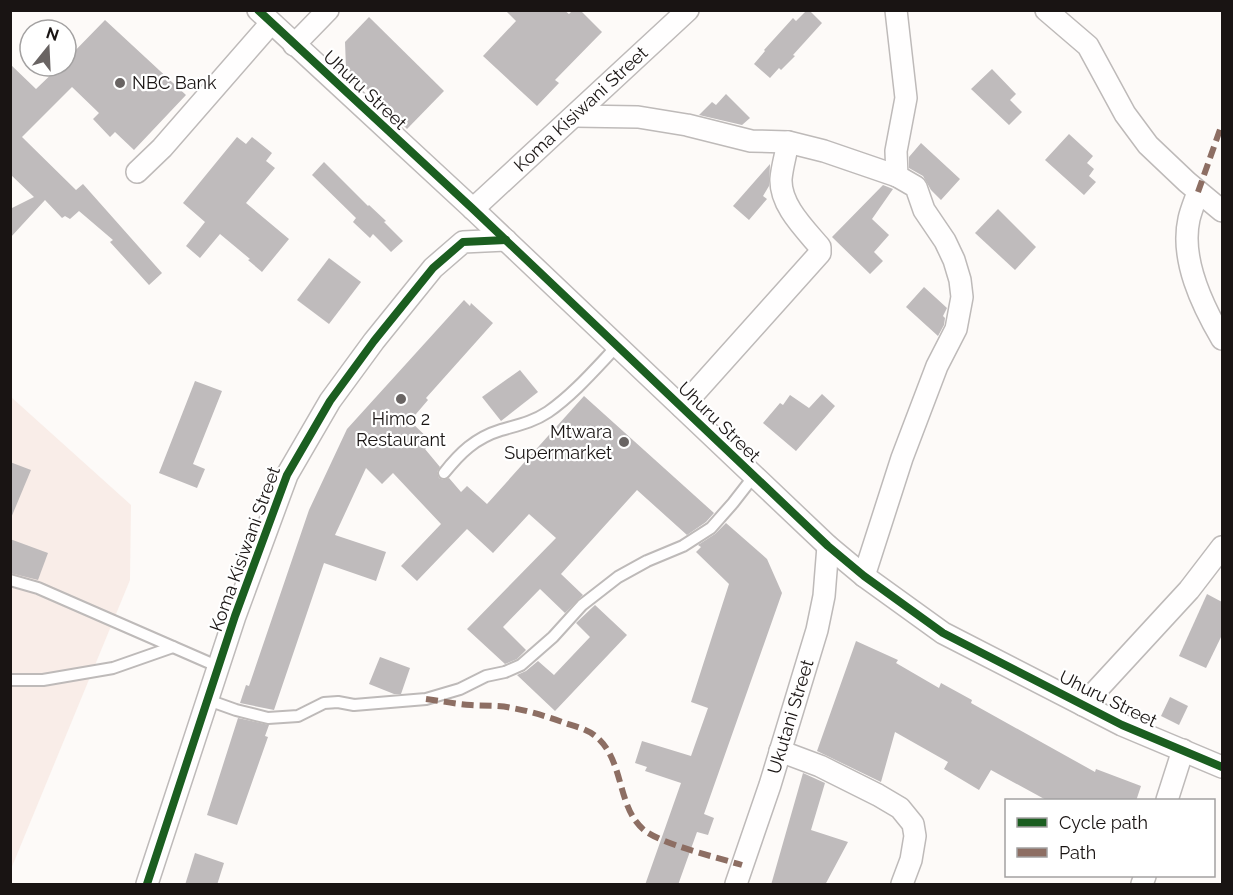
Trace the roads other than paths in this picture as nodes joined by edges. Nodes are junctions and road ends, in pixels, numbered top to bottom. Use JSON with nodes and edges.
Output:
{"nodes":[{"id":1,"x":328,"y":10,"type":"edge"},
{"id":2,"x":688,"y":10,"type":"edge"},
{"id":3,"x":896,"y":10,"type":"edge"},
{"id":4,"x":1046,"y":10,"type":"edge"},
{"id":5,"x":264,"y":17,"type":"edge"},
{"id":6,"x":294,"y":45,"type":"junction"},
{"id":7,"x":575,"y":116,"type":"junction"},
{"id":8,"x":788,"y":142,"type":"junction"},
{"id":9,"x":137,"y":172,"type":"dead end"},
{"id":10,"x":897,"y":176,"type":"junction"},
{"id":11,"x":1198,"y":192,"type":"junction"},
{"id":12,"x":473,"y":208,"type":"junction"},
{"id":13,"x":1222,"y":212,"type":"edge"},
{"id":14,"x":506,"y":240,"type":"junction"},
{"id":15,"x":1222,"y":339,"type":"edge"},
{"id":16,"x":618,"y":345,"type":"junction"},
{"id":17,"x":682,"y":407,"type":"junction"},
{"id":18,"x":444,"y":473,"type":"dead end"},
{"id":19,"x":754,"y":476,"type":"junction"},
{"id":20,"x":828,"y":546,"type":"junction"},
{"id":21,"x":1222,"y":547,"type":"edge"},
{"id":22,"x":864,"y":576,"type":"junction"},
{"id":23,"x":10,"y":580,"type":"edge"},
{"id":24,"x":173,"y":647,"type":"junction"},
{"id":25,"x":219,"y":667,"type":"junction"},
{"id":26,"x":10,"y":680,"type":"edge"},
{"id":27,"x":208,"y":700,"type":"junction"},
{"id":28,"x":1083,"y":705,"type":"junction"},
{"id":29,"x":1183,"y":750,"type":"junction"},
{"id":30,"x":780,"y":751,"type":"junction"},
{"id":31,"x":1222,"y":767,"type":"edge"},
{"id":32,"x":1168,"y":799,"type":"edge"},
{"id":33,"x":147,"y":885,"type":"edge"},
{"id":34,"x":735,"y":885,"type":"edge"},
{"id":35,"x":902,"y":885,"type":"edge"}],
"edges":[{"from":1,"to":6,"type":"street"},
{"from":2,"to":7,"type":"street","name":"Koma Kisiwani Street"},
{"from":3,"to":10,"type":"street"},
{"from":4,"to":11,"type":"street"},
{"from":5,"to":6,"type":"street","name":"Uhuru Street"},
{"from":5,"to":9,"type":"street"},
{"from":6,"to":12,"type":"street","name":"Uhuru Street"},
{"from":7,"to":8,"type":"street"},
{"from":7,"to":12,"type":"street","name":"Koma Kisiwani Street"},
{"from":8,"to":10,"type":"street"},
{"from":8,"to":17,"type":"street"},
{"from":10,"to":22,"type":"street"},
{"from":11,"to":13,"type":"street"},
{"from":11,"to":15,"type":"street"},
{"from":12,"to":14,"type":"street","name":"Uhuru Street"},
{"from":14,"to":16,"type":"street","name":"Uhuru Street"},
{"from":14,"to":25,"type":"street","name":"Koma Kisiwani Street"},
{"from":16,"to":17,"type":"street","name":"Uhuru Street"},
{"from":16,"to":18,"type":"lane"},
{"from":17,"to":19,"type":"street","name":"Uhuru Street"},
{"from":19,"to":20,"type":"street","name":"Uhuru Street"},
{"from":19,"to":27,"type":"lane"},
{"from":20,"to":22,"type":"street","name":"Uhuru Street"},
{"from":20,"to":30,"type":"street","name":"Ukutani Street"},
{"from":21,"to":28,"type":"street"},
{"from":22,"to":28,"type":"street","name":"Uhuru Street"},
{"from":23,"to":24,"type":"lane"},
{"from":24,"to":25,"type":"lane"},
{"from":24,"to":26,"type":"lane"},
{"from":25,"to":27,"type":"street","name":"Koma Kisiwani Street"},
{"from":27,"to":33,"type":"street","name":"Koma Kisiwani Street"},
{"from":28,"to":29,"type":"street","name":"Uhuru Street"},
{"from":29,"to":31,"type":"street","name":"Uhuru Street"},
{"from":29,"to":32,"type":"street"},
{"from":30,"to":34,"type":"street","name":"Ukutani Street"},
{"from":30,"to":35,"type":"street"}]}
